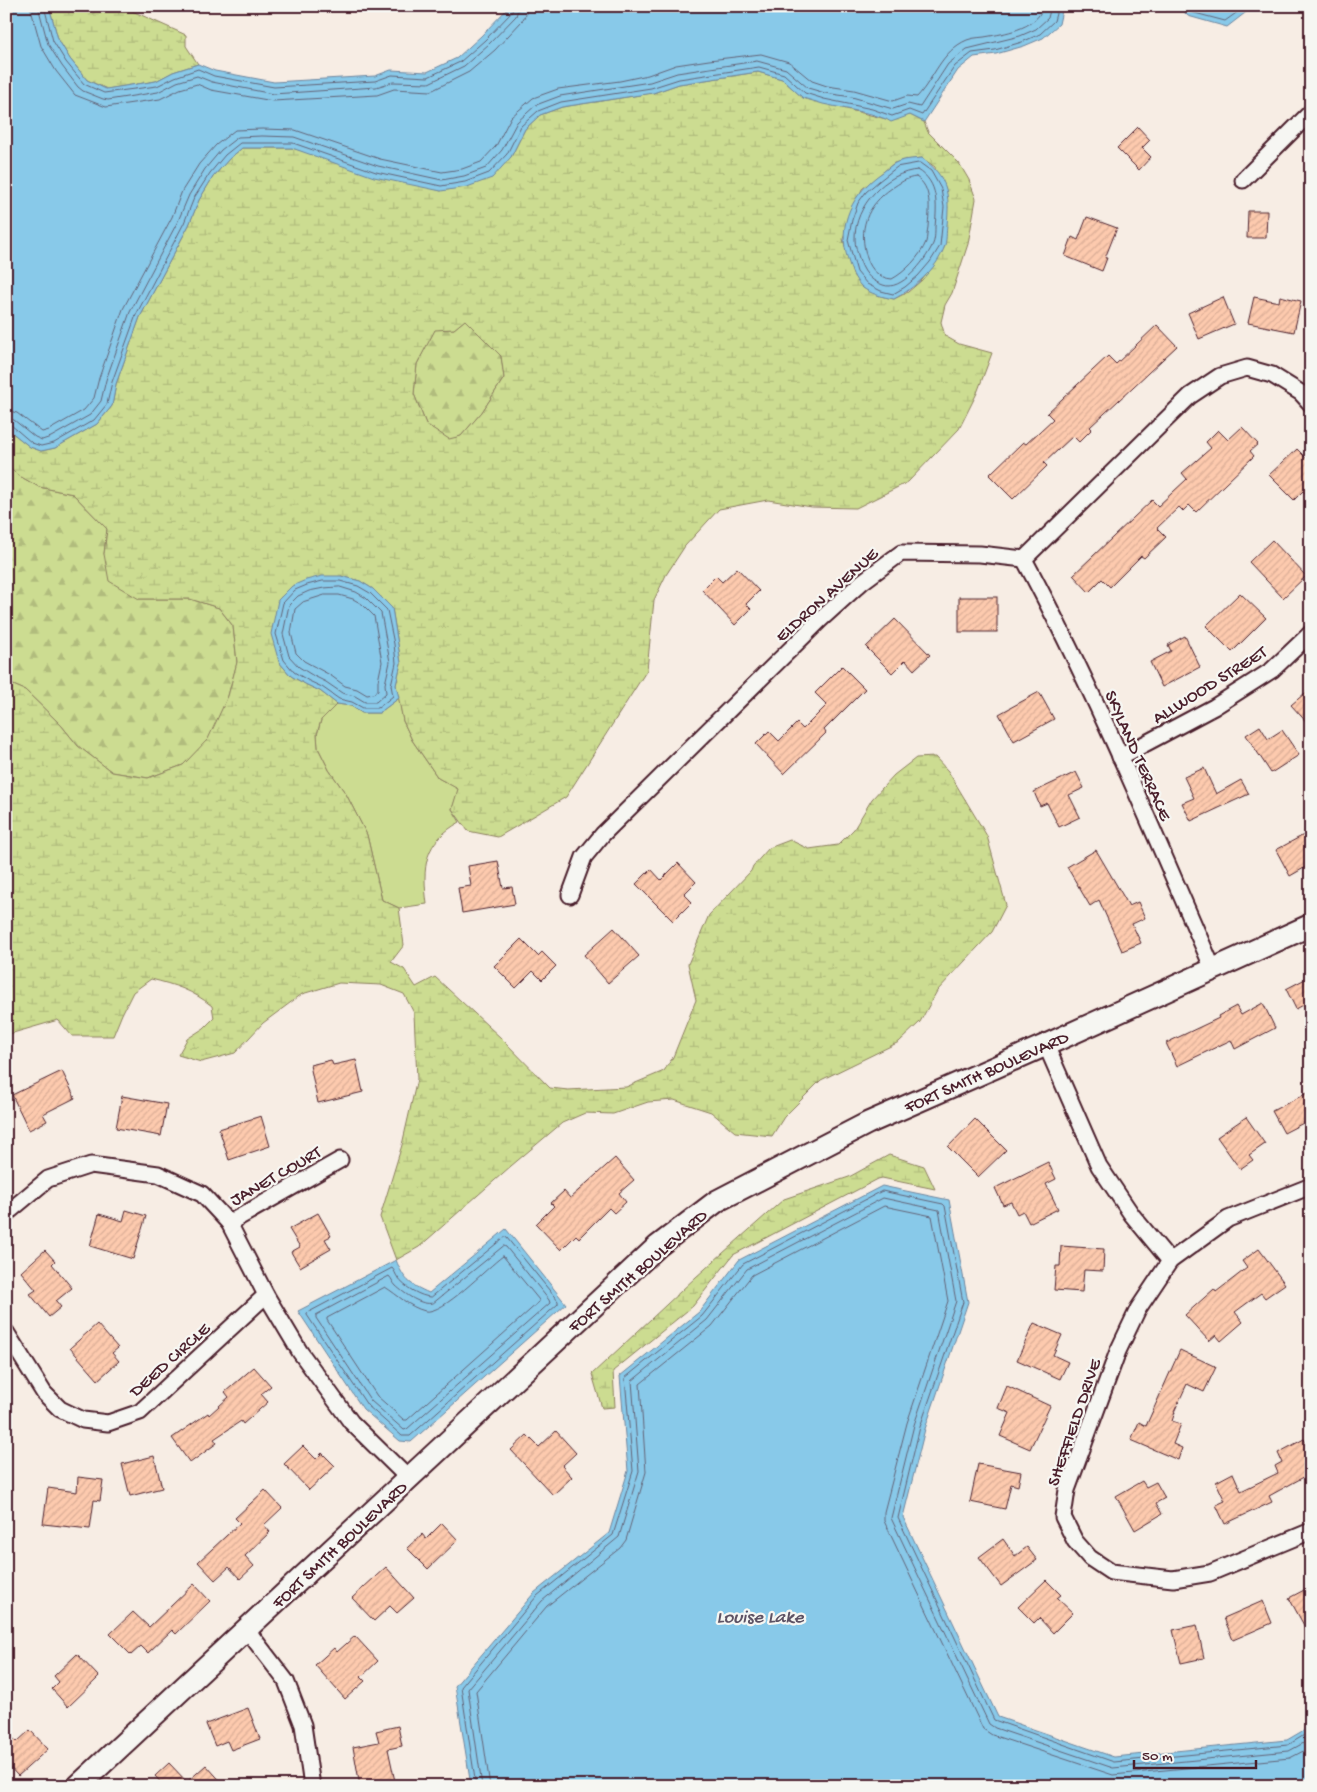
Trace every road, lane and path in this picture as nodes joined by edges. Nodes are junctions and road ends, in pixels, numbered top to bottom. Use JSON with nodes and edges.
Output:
{"nodes":[{"id":1,"x":1311,"y":112,"type":"edge"},
{"id":2,"x":1243,"y":180,"type":"dead end"},
{"id":3,"x":1311,"y":404,"type":"edge"},
{"id":4,"x":1024,"y":559,"type":"junction"},
{"id":5,"x":1311,"y":633,"type":"edge"},
{"id":6,"x":1120,"y":757,"type":"junction"},
{"id":7,"x":570,"y":895,"type":"dead end"},
{"id":8,"x":1311,"y":925,"type":"edge"},
{"id":9,"x":1213,"y":969,"type":"junction"},
{"id":10,"x":1046,"y":1045,"type":"junction"},
{"id":11,"x":340,"y":1160,"type":"dead end"},
{"id":12,"x":1311,"y":1186,"type":"edge"},
{"id":13,"x":6,"y":1214,"type":"edge"},
{"id":14,"x":229,"y":1223,"type":"junction"},
{"id":15,"x":1170,"y":1261,"type":"junction"},
{"id":16,"x":266,"y":1296,"type":"junction"},
{"id":17,"x":6,"y":1332,"type":"edge"},
{"id":18,"x":409,"y":1480,"type":"junction"},
{"id":19,"x":1311,"y":1531,"type":"edge"},
{"id":20,"x":246,"y":1630,"type":"junction"},
{"id":21,"x":78,"y":1786,"type":"edge"},
{"id":22,"x":312,"y":1786,"type":"edge"}],
"edges":[{"from":1,"to":2,"type":"street"},
{"from":3,"to":4,"type":"street"},
{"from":4,"to":6,"type":"street","name":"SKYLAND TERRACE"},
{"from":4,"to":7,"type":"street","name":"ELDRON AVENUE"},
{"from":5,"to":6,"type":"street","name":"ALLWOOD STREET"},
{"from":6,"to":9,"type":"street","name":"SKYLAND TERRACE"},
{"from":8,"to":9,"type":"street","name":"FORT SMITH BOULEVARD"},
{"from":9,"to":10,"type":"street","name":"FORT SMITH BOULEVARD"},
{"from":10,"to":15,"type":"street"},
{"from":10,"to":18,"type":"street","name":"FORT SMITH BOULEVARD"},
{"from":11,"to":14,"type":"street","name":"JANET COURT"},
{"from":12,"to":15,"type":"street","name":"SHEFFIELD DRIVE"},
{"from":13,"to":14,"type":"street"},
{"from":14,"to":16,"type":"street"},
{"from":15,"to":19,"type":"street","name":"SHEFFIELD DRIVE"},
{"from":16,"to":17,"type":"street","name":"DEED CIRCLE"},
{"from":16,"to":18,"type":"street"},
{"from":18,"to":20,"type":"street","name":"FORT SMITH BOULEVARD"},
{"from":20,"to":21,"type":"street","name":"FORT SMITH BOULEVARD"},
{"from":20,"to":22,"type":"street"}]}
